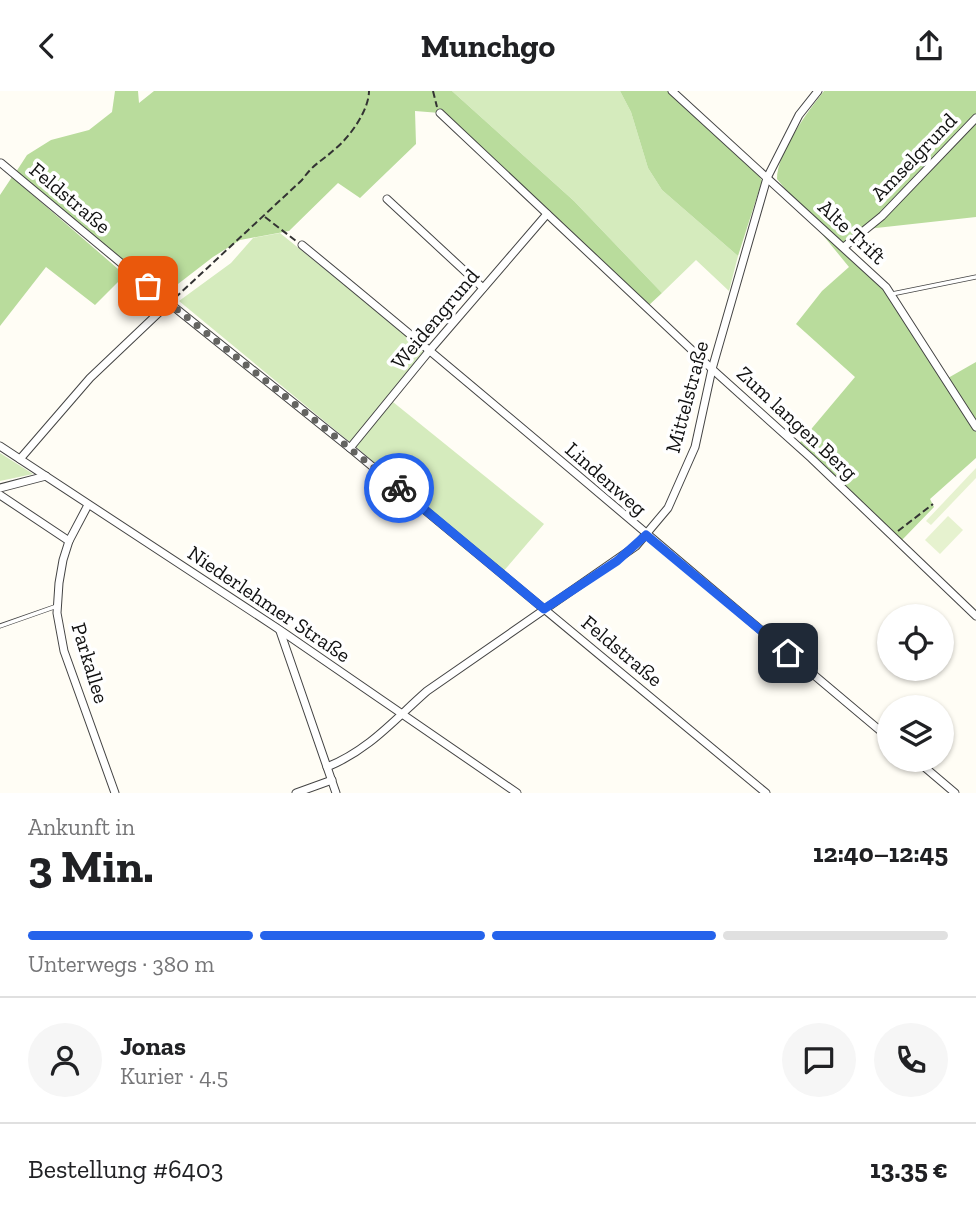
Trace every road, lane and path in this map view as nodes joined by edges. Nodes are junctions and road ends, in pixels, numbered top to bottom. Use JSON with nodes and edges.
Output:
{"nodes":[{"id":1,"x":369,"y":91,"type":"edge"},
{"id":2,"x":433,"y":91,"type":"edge"},
{"id":3,"x":672,"y":91,"type":"edge"},
{"id":4,"x":818,"y":91,"type":"edge"},
{"id":5,"x":440,"y":113,"type":"joint"},
{"id":6,"x":976,"y":118,"type":"edge"},
{"id":7,"x":1,"y":163,"type":"edge"},
{"id":8,"x":767,"y":178,"type":"junction"},
{"id":9,"x":387,"y":199,"type":"dead end"},
{"id":10,"x":547,"y":214,"type":"junction"},
{"id":11,"x":264,"y":216,"type":"junction"},
{"id":12,"x":302,"y":245,"type":"joint"},
{"id":13,"x":845,"y":247,"type":"junction"},
{"id":14,"x":976,"y":277,"type":"edge"},
{"id":15,"x":483,"y":288,"type":"junction"},
{"id":16,"x":890,"y":294,"type":"junction"},
{"id":17,"x":169,"y":303,"type":"junction"},
{"id":18,"x":430,"y":351,"type":"junction"},
{"id":19,"x":712,"y":369,"type":"junction"},
{"id":20,"x":976,"y":427,"type":"edge"},
{"id":21,"x":0,"y":446,"type":"edge"},
{"id":22,"x":350,"y":448,"type":"junction"},
{"id":23,"x":20,"y":459,"type":"junction"},
{"id":24,"x":46,"y":476,"type":"junction"},
{"id":25,"x":0,"y":488,"type":"edge"},
{"id":26,"x":0,"y":495,"type":"edge"},
{"id":27,"x":933,"y":504,"type":"dead end"},
{"id":28,"x":88,"y":505,"type":"junction"},
{"id":29,"x":646,"y":535,"type":"junction"},
{"id":30,"x":891,"y":536,"type":"junction"},
{"id":31,"x":69,"y":541,"type":"junction"},
{"id":32,"x":58,"y":606,"type":"junction"},
{"id":33,"x":544,"y":609,"type":"junction"},
{"id":34,"x":976,"y":616,"type":"edge"},
{"id":35,"x":0,"y":626,"type":"edge"},
{"id":36,"x":280,"y":630,"type":"junction"},
{"id":37,"x":401,"y":714,"type":"junction"},
{"id":38,"x":877,"y":728,"type":"edge"},
{"id":39,"x":327,"y":767,"type":"junction"},
{"id":40,"x":930,"y":772,"type":"edge"},
{"id":41,"x":332,"y":780,"type":"junction"},
{"id":42,"x":115,"y":793,"type":"edge"},
{"id":43,"x":296,"y":793,"type":"edge"},
{"id":44,"x":336,"y":793,"type":"edge"},
{"id":45,"x":517,"y":793,"type":"edge"},
{"id":46,"x":766,"y":793,"type":"edge"},
{"id":47,"x":955,"y":793,"type":"edge"}],
"edges":[{"from":1,"to":11,"type":"path"},
{"from":2,"to":5,"type":"path"},
{"from":3,"to":8,"type":"street","name":"Alte Trift"},
{"from":4,"to":8,"type":"street","name":"Mittelstraße"},
{"from":5,"to":10,"type":"street","name":"Zum langen Berg"},
{"from":6,"to":13,"type":"street","name":"Amselgrund"},
{"from":7,"to":17,"type":"street","name":"Feldstraße"},
{"from":8,"to":13,"type":"street","name":"Alte Trift"},
{"from":8,"to":19,"type":"street","name":"Mittelstraße"},
{"from":9,"to":15,"type":"street"},
{"from":10,"to":15,"type":"street","name":"Weidengrund"},
{"from":10,"to":19,"type":"street","name":"Zum langen Berg"},
{"from":11,"to":12,"type":"path"},
{"from":11,"to":17,"type":"path"},
{"from":12,"to":18,"type":"street","name":"Lindenweg"},
{"from":13,"to":16,"type":"street","name":"Alte Trift"},
{"from":14,"to":16,"type":"lane"},
{"from":15,"to":18,"type":"street","name":"Weidengrund"},
{"from":16,"to":20,"type":"street","name":"Alte Trift"},
{"from":17,"to":22,"type":"street","name":"Feldstraße"},
{"from":17,"to":23,"type":"street"},
{"from":18,"to":22,"type":"street","name":"Weidengrund"},
{"from":18,"to":29,"type":"street","name":"Lindenweg"},
{"from":19,"to":29,"type":"street","name":"Mittelstraße"},
{"from":19,"to":30,"type":"street","name":"Zum langen Berg"},
{"from":21,"to":23,"type":"street","name":"Niederlehmer Straße"},
{"from":22,"to":33,"type":"street","name":"Feldstraße"},
{"from":23,"to":24,"type":"street","name":"Niederlehmer Straße"},
{"from":24,"to":25,"type":"street"},
{"from":24,"to":28,"type":"street","name":"Niederlehmer Straße"},
{"from":26,"to":31,"type":"street"},
{"from":27,"to":30,"type":"path"},
{"from":28,"to":31,"type":"street","name":"Parkallee"},
{"from":28,"to":36,"type":"street","name":"Niederlehmer Straße"},
{"from":29,"to":33,"type":"street","name":"Mittelstraße"},
{"from":29,"to":38,"type":"street","name":"Lindenweg"},
{"from":30,"to":34,"type":"street","name":"Zum langen Berg"},
{"from":31,"to":32,"type":"street","name":"Parkallee"},
{"from":32,"to":35,"type":"lane"},
{"from":32,"to":42,"type":"street","name":"Parkallee"},
{"from":33,"to":37,"type":"street","name":"Mittelstraße"},
{"from":33,"to":46,"type":"street","name":"Feldstraße"},
{"from":36,"to":37,"type":"street","name":"Niederlehmer Straße"},
{"from":36,"to":39,"type":"street"},
{"from":37,"to":39,"type":"street","name":"Mittelstraße"},
{"from":37,"to":45,"type":"street","name":"Niederlehmer Straße"},
{"from":39,"to":41,"type":"street"},
{"from":40,"to":47,"type":"street"},
{"from":41,"to":43,"type":"street"},
{"from":41,"to":44,"type":"street"}]}
